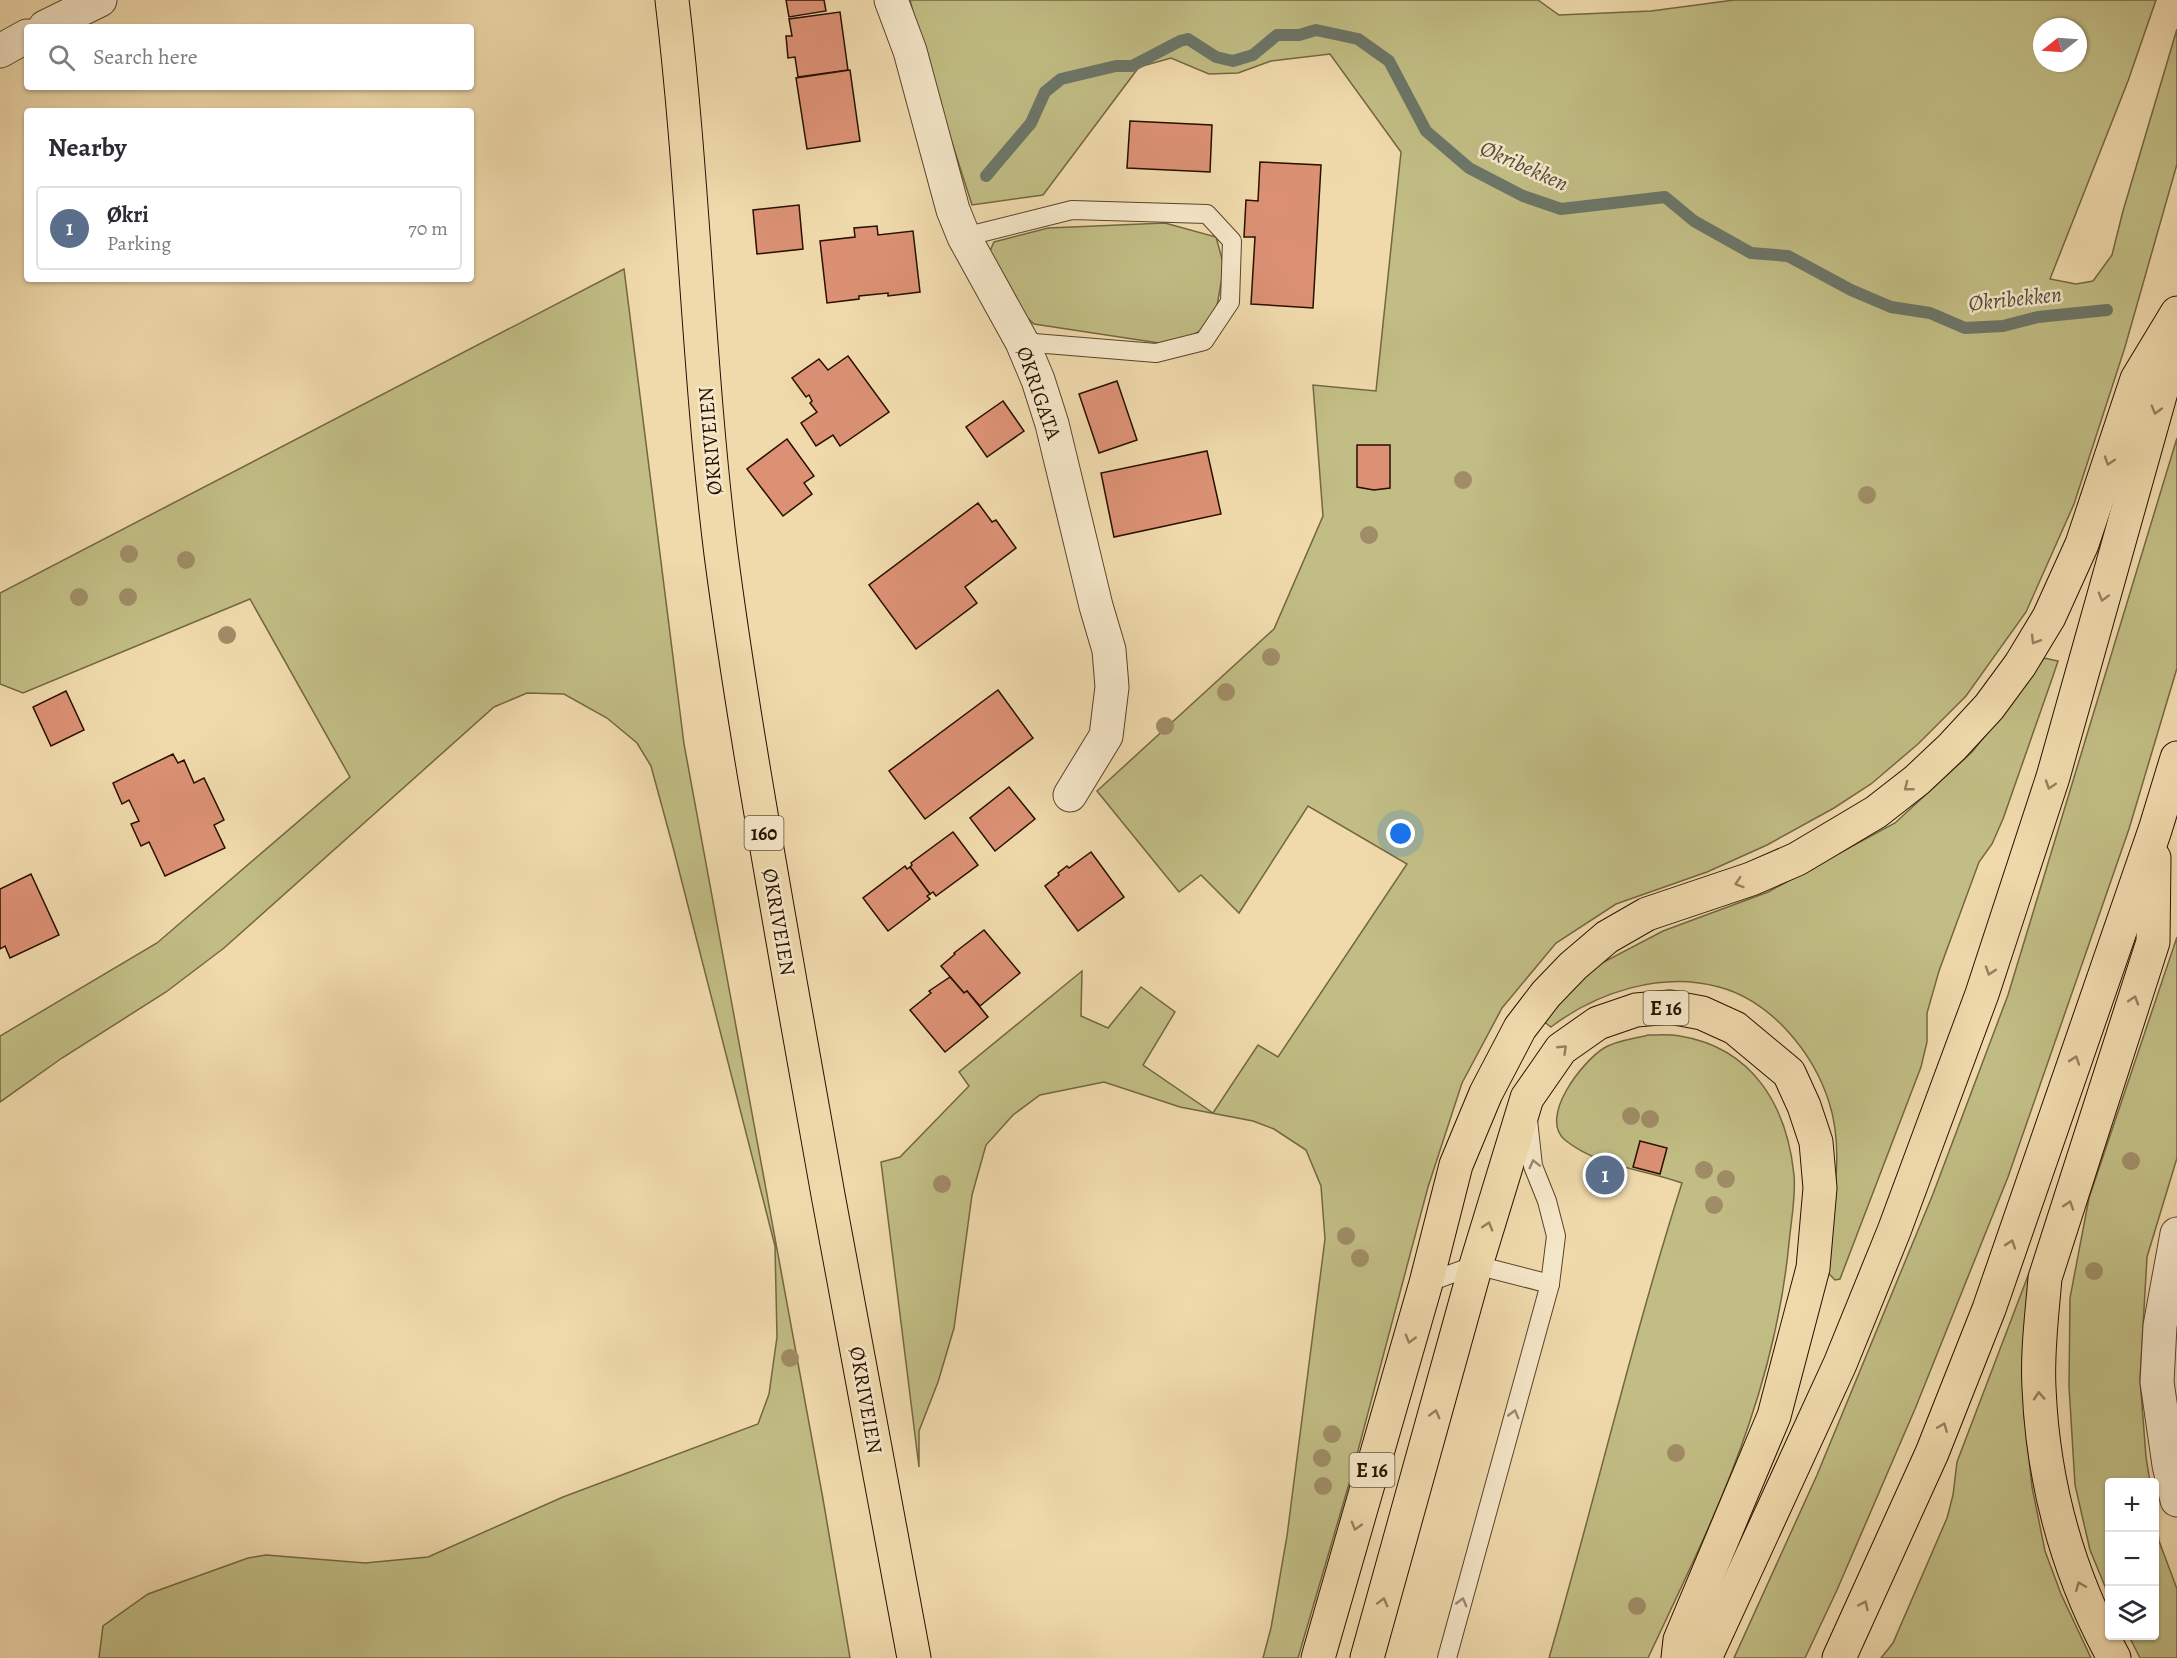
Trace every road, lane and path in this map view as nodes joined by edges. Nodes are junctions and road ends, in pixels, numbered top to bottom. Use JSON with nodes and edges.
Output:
{"nodes":[{"id":1,"x":100,"y":0,"type":"edge"},
{"id":2,"x":672,"y":0,"type":"edge"},
{"id":3,"x":891,"y":0,"type":"edge"},
{"id":4,"x":51,"y":24,"type":"edge"},
{"id":5,"x":24,"y":38,"type":"edge"},
{"id":6,"x":0,"y":51,"type":"edge"},
{"id":7,"x":964,"y":237,"type":"junction"},
{"id":8,"x":2177,"y":313,"type":"edge"},
{"id":9,"x":2177,"y":333,"type":"edge"},
{"id":10,"x":1022,"y":342,"type":"junction"},
{"id":11,"x":2177,"y":758,"type":"edge"},
{"id":12,"x":1070,"y":795,"type":"dead end"},
{"id":13,"x":2155,"y":830,"type":"junction"},
{"id":14,"x":1527,"y":1098,"type":"junction"},
{"id":15,"x":2177,"y":1234,"type":"edge"},
{"id":16,"x":1476,"y":1265,"type":"junction"},
{"id":17,"x":1426,"y":1283,"type":"junction"},
{"id":18,"x":1550,"y":1284,"type":"junction"},
{"id":19,"x":2177,"y":1500,"type":"edge"},
{"id":20,"x":914,"y":1658,"type":"edge"},
{"id":21,"x":1318,"y":1658,"type":"edge"},
{"id":22,"x":1367,"y":1658,"type":"edge"},
{"id":23,"x":1447,"y":1658,"type":"edge"},
{"id":24,"x":1678,"y":1658,"type":"edge"},
{"id":25,"x":1706,"y":1658,"type":"edge"},
{"id":26,"x":1839,"y":1658,"type":"edge"},
{"id":27,"x":2114,"y":1658,"type":"edge"}],
"edges":[{"from":1,"to":4,"type":"street"},
{"from":2,"to":20,"type":"main road","name":"ØKRIVEIEN","number":"160"},
{"from":3,"to":7,"type":"street","name":"ØKRIGATA"},
{"from":5,"to":6,"type":"street"},
{"from":7,"to":10,"type":"street","name":"ØKRIGATA"},
{"from":7,"to":10,"type":"lane"},
{"from":8,"to":17,"type":"main road","number":"E 16","one_way":true},
{"from":9,"to":25,"type":"main road","one_way":true},
{"from":10,"to":12,"type":"street","name":"ØKRIGATA"},
{"from":11,"to":13,"type":"main road"},
{"from":26,"to":13,"type":"main road","one_way":true},
{"from":27,"to":13,"type":"main road","one_way":true},
{"from":16,"to":14,"type":"main road","number":"E 16","one_way":true},
{"from":18,"to":14,"type":"lane","one_way":true},
{"from":14,"to":24,"type":"main road","number":"E 16","one_way":true},
{"from":15,"to":19,"type":"street"},
{"from":16,"to":17,"type":"lane"},
{"from":16,"to":18,"type":"lane"},
{"from":22,"to":16,"type":"main road","number":"E 16","one_way":true},
{"from":17,"to":21,"type":"main road","number":"E 16","one_way":true},
{"from":23,"to":18,"type":"lane","one_way":true}]}
